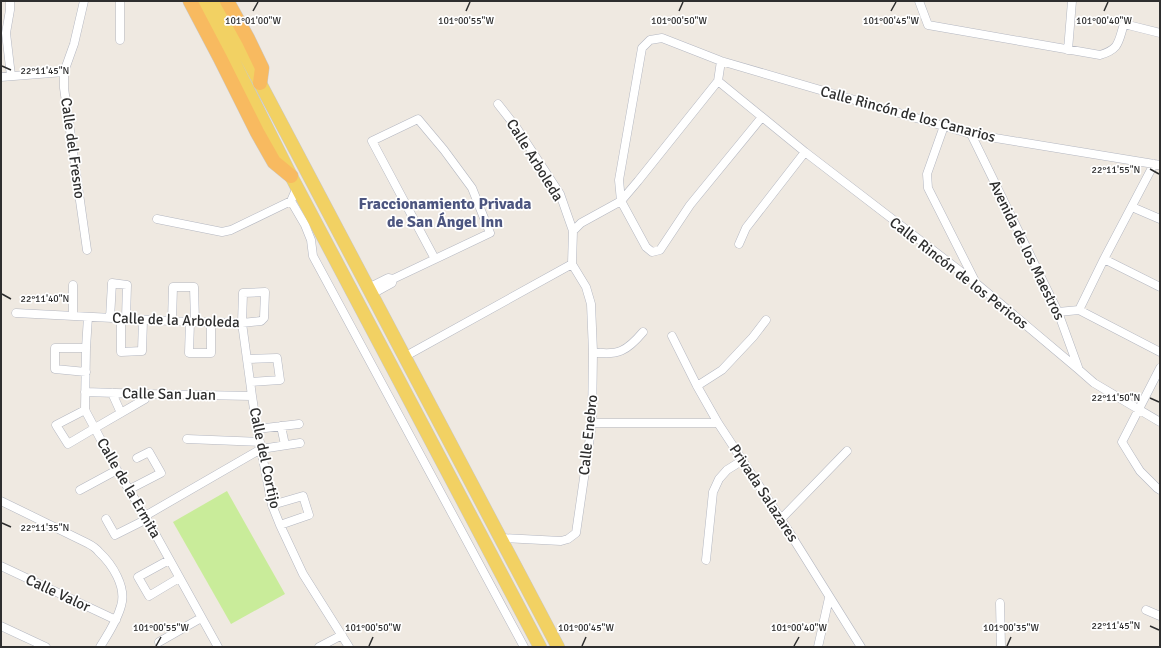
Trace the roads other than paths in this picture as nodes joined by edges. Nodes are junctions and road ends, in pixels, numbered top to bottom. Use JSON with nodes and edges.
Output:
{"nodes":[{"id":1,"x":10,"y":1,"type":"edge"},
{"id":2,"x":84,"y":1,"type":"edge"},
{"id":3,"x":120,"y":1,"type":"edge"},
{"id":4,"x":190,"y":1,"type":"edge"},
{"id":5,"x":202,"y":1,"type":"edge"},
{"id":6,"x":216,"y":1,"type":"edge"},
{"id":7,"x":227,"y":1,"type":"edge"},
{"id":8,"x":919,"y":1,"type":"edge"},
{"id":9,"x":1072,"y":1,"type":"edge"},
{"id":10,"x":1160,"y":33,"type":"edge"},
{"id":11,"x":120,"y":40,"type":"dead end"},
{"id":12,"x":234,"y":48,"type":"junction"},
{"id":13,"x":1068,"y":50,"type":"junction"},
{"id":14,"x":722,"y":62,"type":"junction"},
{"id":15,"x":64,"y":72,"type":"junction"},
{"id":16,"x":11,"y":76,"type":"junction"},
{"id":17,"x":1,"y":77,"type":"edge"},
{"id":18,"x":718,"y":81,"type":"junction"},
{"id":19,"x":260,"y":83,"type":"junction"},
{"id":20,"x":498,"y":104,"type":"dead end"},
{"id":21,"x":762,"y":117,"type":"junction"},
{"id":22,"x":944,"y":126,"type":"junction"},
{"id":23,"x":970,"y":134,"type":"junction"},
{"id":24,"x":805,"y":152,"type":"junction"},
{"id":25,"x":1157,"y":165,"type":"edge"},
{"id":26,"x":294,"y":182,"type":"junction"},
{"id":27,"x":291,"y":201,"type":"junction"},
{"id":28,"x":621,"y":201,"type":"junction"},
{"id":29,"x":1132,"y":207,"type":"junction"},
{"id":30,"x":157,"y":219,"type":"dead end"},
{"id":31,"x":1160,"y":219,"type":"edge"},
{"id":32,"x":319,"y":228,"type":"junction"},
{"id":33,"x":573,"y":231,"type":"junction"},
{"id":34,"x":311,"y":240,"type":"junction"},
{"id":35,"x":739,"y":244,"type":"dead end"},
{"id":36,"x":87,"y":250,"type":"dead end"},
{"id":37,"x":434,"y":259,"type":"junction"},
{"id":38,"x":1104,"y":259,"type":"junction"},
{"id":39,"x":572,"y":264,"type":"junction"},
{"id":40,"x":977,"y":284,"type":"junction"},
{"id":41,"x":73,"y":285,"type":"dead end"},
{"id":42,"x":1160,"y":287,"type":"edge"},
{"id":43,"x":370,"y":291,"type":"junction"},
{"id":44,"x":1079,"y":310,"type":"junction"},
{"id":45,"x":1058,"y":312,"type":"junction"},
{"id":46,"x":16,"y":313,"type":"dead end"},
{"id":47,"x":73,"y":316,"type":"junction"},
{"id":48,"x":88,"y":317,"type":"junction"},
{"id":49,"x":110,"y":318,"type":"junction"},
{"id":50,"x":123,"y":318,"type":"junction"},
{"id":51,"x":264,"y":318,"type":"joint"},
{"id":52,"x":143,"y":320,"type":"junction"},
{"id":53,"x":766,"y":320,"type":"dead end"},
{"id":54,"x":172,"y":321,"type":"junction"},
{"id":55,"x":192,"y":322,"type":"junction"},
{"id":56,"x":211,"y":323,"type":"junction"},
{"id":57,"x":242,"y":323,"type":"junction"},
{"id":58,"x":643,"y":332,"type":"dead end"},
{"id":59,"x":672,"y":336,"type":"dead end"},
{"id":60,"x":86,"y":348,"type":"junction"},
{"id":61,"x":593,"y":352,"type":"junction"},
{"id":62,"x":1160,"y":352,"type":"edge"},
{"id":63,"x":404,"y":357,"type":"junction"},
{"id":64,"x":248,"y":359,"type":"junction"},
{"id":65,"x":1160,"y":368,"type":"edge"},
{"id":66,"x":1078,"y":369,"type":"junction"},
{"id":67,"x":86,"y":372,"type":"junction"},
{"id":68,"x":250,"y":382,"type":"junction"},
{"id":69,"x":697,"y":386,"type":"junction"},
{"id":70,"x":85,"y":392,"type":"junction"},
{"id":71,"x":112,"y":393,"type":"junction"},
{"id":72,"x":147,"y":394,"type":"junction"},
{"id":73,"x":252,"y":396,"type":"junction"},
{"id":74,"x":86,"y":410,"type":"junction"},
{"id":75,"x":1138,"y":410,"type":"junction"},
{"id":76,"x":121,"y":413,"type":"junction"},
{"id":77,"x":1160,"y":422,"type":"edge"},
{"id":78,"x":592,"y":423,"type":"junction"},
{"id":79,"x":718,"y":423,"type":"junction"},
{"id":80,"x":299,"y":424,"type":"dead end"},
{"id":81,"x":282,"y":426,"type":"junction"},
{"id":82,"x":95,"y":428,"type":"junction"},
{"id":83,"x":257,"y":430,"type":"junction"},
{"id":84,"x":187,"y":439,"type":"dead end"},
{"id":85,"x":300,"y":443,"type":"dead end"},
{"id":86,"x":285,"y":445,"type":"junction"},
{"id":87,"x":260,"y":446,"type":"junction"},
{"id":88,"x":846,"y":451,"type":"dead end"},
{"id":89,"x":136,"y":458,"type":"dead end"},
{"id":90,"x":743,"y":460,"type":"junction"},
{"id":91,"x":118,"y":470,"type":"junction"},
{"id":92,"x":130,"y":489,"type":"junction"},
{"id":93,"x":80,"y":490,"type":"dead end"},
{"id":94,"x":1160,"y":490,"type":"edge"},
{"id":95,"x":1,"y":502,"type":"edge"},
{"id":96,"x":272,"y":505,"type":"junction"},
{"id":97,"x":470,"y":514,"type":"junction"},
{"id":98,"x":146,"y":517,"type":"junction"},
{"id":99,"x":106,"y":519,"type":"dead end"},
{"id":100,"x":781,"y":519,"type":"junction"},
{"id":101,"x":457,"y":521,"type":"junction"},
{"id":102,"x":280,"y":525,"type":"junction"},
{"id":103,"x":501,"y":538,"type":"junction"},
{"id":104,"x":490,"y":550,"type":"junction"},
{"id":105,"x":476,"y":557,"type":"junction"},
{"id":106,"x":169,"y":560,"type":"junction"},
{"id":107,"x":706,"y":560,"type":"dead end"},
{"id":108,"x":1,"y":566,"type":"edge"},
{"id":109,"x":179,"y":578,"type":"junction"},
{"id":110,"x":829,"y":598,"type":"junction"},
{"id":111,"x":1000,"y":602,"type":"dead end"},
{"id":112,"x":1146,"y":610,"type":"dead end"},
{"id":113,"x":1160,"y":616,"type":"edge"},
{"id":114,"x":202,"y":618,"type":"junction"},
{"id":115,"x":116,"y":620,"type":"junction"},
{"id":116,"x":1,"y":626,"type":"edge"},
{"id":117,"x":342,"y":635,"type":"junction"},
{"id":118,"x":159,"y":642,"type":"dead end"},
{"id":119,"x":46,"y":647,"type":"edge"},
{"id":120,"x":100,"y":647,"type":"edge"},
{"id":121,"x":217,"y":647,"type":"edge"},
{"id":122,"x":319,"y":647,"type":"edge"},
{"id":123,"x":349,"y":647,"type":"edge"},
{"id":124,"x":524,"y":647,"type":"edge"},
{"id":125,"x":540,"y":647,"type":"edge"},
{"id":126,"x":558,"y":647,"type":"edge"},
{"id":127,"x":818,"y":647,"type":"edge"},
{"id":128,"x":861,"y":647,"type":"edge"},
{"id":129,"x":1001,"y":647,"type":"edge"}],
"edges":[{"from":1,"to":16,"type":"street"},
{"from":2,"to":15,"type":"street","name":"Calle del Fresno"},
{"from":3,"to":11,"type":"street"},
{"from":4,"to":26,"type":"highway"},
{"from":5,"to":12,"type":"main road"},
{"from":6,"to":12,"type":"main road"},
{"from":7,"to":19,"type":"highway"},
{"from":8,"to":13,"type":"street"},
{"from":9,"to":13,"type":"street"},
{"from":10,"to":13,"type":"street"},
{"from":12,"to":19,"type":"main road"},
{"from":12,"to":26,"type":"main road"},
{"from":14,"to":18,"type":"street"},
{"from":14,"to":22,"type":"street","name":"Calle Rincón de los Canarios"},
{"from":14,"to":28,"type":"street","name":"Calle Rincón de los Canarios"},
{"from":15,"to":16,"type":"street"},
{"from":15,"to":36,"type":"street","name":"Calle del Fresno"},
{"from":16,"to":17,"type":"street"},
{"from":18,"to":21,"type":"street","name":"Calle Rincón de los Pericos"},
{"from":18,"to":28,"type":"street"},
{"from":19,"to":43,"type":"main road"},
{"from":20,"to":33,"type":"street","name":"Calle Arboleda"},
{"from":21,"to":24,"type":"street","name":"Calle Rincón de los Pericos"},
{"from":21,"to":28,"type":"street"},
{"from":22,"to":23,"type":"street","name":"Calle Rincón de los Canarios"},
{"from":22,"to":40,"type":"street"},
{"from":23,"to":25,"type":"street","name":"Calle Rincón de los Canarios"},
{"from":23,"to":45,"type":"street","name":"Avenida de los Maestros"},
{"from":24,"to":35,"type":"street"},
{"from":24,"to":40,"type":"street","name":"Calle Rincón de los Pericos"},
{"from":25,"to":29,"type":"street"},
{"from":26,"to":27,"type":"street"},
{"from":26,"to":32,"type":"main road"},
{"from":27,"to":30,"type":"street"},
{"from":27,"to":34,"type":"street"},
{"from":28,"to":33,"type":"street"},
{"from":29,"to":31,"type":"street"},
{"from":29,"to":38,"type":"street"},
{"from":32,"to":34,"type":"street"},
{"from":32,"to":97,"type":"main road"},
{"from":33,"to":39,"type":"street","name":"Calle Arboleda"},
{"from":34,"to":101,"type":"street"},
{"from":37,"to":37,"type":"street"},
{"from":37,"to":43,"type":"street"},
{"from":38,"to":42,"type":"street"},
{"from":38,"to":44,"type":"street"},
{"from":39,"to":61,"type":"street","name":"Calle Enebro"},
{"from":39,"to":63,"type":"street"},
{"from":40,"to":66,"type":"street","name":"Calle Rincón de los Pericos"},
{"from":41,"to":47,"type":"street"},
{"from":43,"to":63,"type":"main road"},
{"from":44,"to":45,"type":"street"},
{"from":44,"to":62,"type":"street"},
{"from":45,"to":66,"type":"street","name":"Avenida de los Maestros"},
{"from":46,"to":47,"type":"street","name":"Calle de la Arboleda"},
{"from":47,"to":48,"type":"street","name":"Calle de la Arboleda"},
{"from":48,"to":49,"type":"street","name":"Calle de la Arboleda"},
{"from":48,"to":60,"type":"street","name":"Calle de la Ermita"},
{"from":49,"to":50,"type":"street","name":"Calle de la Arboleda"},
{"from":49,"to":50,"type":"street"},
{"from":50,"to":52,"type":"street","name":"Calle de la Arboleda"},
{"from":50,"to":52,"type":"street"},
{"from":51,"to":57,"type":"street","name":"Calle de la Arboleda"},
{"from":51,"to":57,"type":"street","name":"Calle del Cortijo"},
{"from":52,"to":54,"type":"street","name":"Calle de la Arboleda"},
{"from":53,"to":69,"type":"street"},
{"from":54,"to":55,"type":"street","name":"Calle de la Arboleda"},
{"from":54,"to":55,"type":"street"},
{"from":55,"to":56,"type":"street","name":"Calle de la Arboleda"},
{"from":55,"to":56,"type":"street"},
{"from":56,"to":57,"type":"street","name":"Calle de la Arboleda"},
{"from":57,"to":64,"type":"street","name":"Calle del Cortijo"},
{"from":58,"to":61,"type":"street"},
{"from":59,"to":69,"type":"street","name":"Privada Salazares"},
{"from":60,"to":67,"type":"street","name":"Calle de la Ermita"},
{"from":60,"to":67,"type":"street"},
{"from":61,"to":78,"type":"street","name":"Calle Enebro"},
{"from":63,"to":103,"type":"main road"},
{"from":64,"to":68,"type":"street","name":"Calle del Cortijo"},
{"from":64,"to":68,"type":"street"},
{"from":65,"to":75,"type":"street"},
{"from":66,"to":75,"type":"street","name":"Calle Rincón de los Pericos"},
{"from":67,"to":70,"type":"street","name":"Calle de la Ermita"},
{"from":68,"to":73,"type":"street","name":"Calle del Cortijo"},
{"from":69,"to":79,"type":"street","name":"Privada Salazares"},
{"from":70,"to":71,"type":"street","name":"Calle San Juan"},
{"from":70,"to":74,"type":"street","name":"Calle de la Ermita"},
{"from":71,"to":72,"type":"street","name":"Calle San Juan"},
{"from":71,"to":76,"type":"street"},
{"from":72,"to":73,"type":"street","name":"Calle San Juan"},
{"from":72,"to":76,"type":"street"},
{"from":73,"to":83,"type":"street","name":"Calle del Cortijo"},
{"from":74,"to":82,"type":"street","name":"Calle de la Ermita"},
{"from":74,"to":82,"type":"street"},
{"from":75,"to":77,"type":"street","name":"Calle Rincón de los Pericos"},
{"from":75,"to":94,"type":"street"},
{"from":76,"to":82,"type":"street"},
{"from":78,"to":79,"type":"street"},
{"from":78,"to":103,"type":"street","name":"Calle Enebro"},
{"from":79,"to":90,"type":"street","name":"Privada Salazares"},
{"from":80,"to":81,"type":"street"},
{"from":81,"to":83,"type":"street"},
{"from":81,"to":86,"type":"street"},
{"from":82,"to":91,"type":"street","name":"Calle de la Ermita"},
{"from":83,"to":87,"type":"street","name":"Calle del Cortijo"},
{"from":84,"to":87,"type":"street"},
{"from":85,"to":86,"type":"street"},
{"from":86,"to":87,"type":"street"},
{"from":87,"to":96,"type":"street","name":"Calle del Cortijo"},
{"from":87,"to":98,"type":"street"},
{"from":88,"to":100,"type":"street"},
{"from":89,"to":92,"type":"street"},
{"from":90,"to":100,"type":"street","name":"Privada Salazares"},
{"from":90,"to":107,"type":"street"},
{"from":91,"to":92,"type":"street","name":"Calle de la Ermita"},
{"from":91,"to":93,"type":"street"},
{"from":92,"to":98,"type":"street","name":"Calle de la Ermita"},
{"from":95,"to":115,"type":"street"},
{"from":96,"to":102,"type":"street","name":"Calle del Cortijo"},
{"from":96,"to":102,"type":"street"},
{"from":97,"to":101,"type":"street"},
{"from":97,"to":104,"type":"main road"},
{"from":98,"to":99,"type":"street"},
{"from":98,"to":106,"type":"street","name":"Calle de la Ermita"},
{"from":100,"to":110,"type":"street","name":"Privada Salazares"},
{"from":101,"to":105,"type":"street"},
{"from":102,"to":117,"type":"street","name":"Calle del Cortijo"},
{"from":103,"to":126,"type":"main road"},
{"from":104,"to":105,"type":"street"},
{"from":104,"to":125,"type":"main road"},
{"from":105,"to":124,"type":"street"},
{"from":106,"to":109,"type":"street","name":"Calle de la Ermita"},
{"from":106,"to":109,"type":"street"},
{"from":108,"to":115,"type":"street","name":"Calle Valor"},
{"from":109,"to":114,"type":"street","name":"Calle de la Ermita"},
{"from":110,"to":127,"type":"street"},
{"from":110,"to":128,"type":"street","name":"Privada Salazares"},
{"from":111,"to":129,"type":"street"},
{"from":112,"to":113,"type":"street"},
{"from":114,"to":118,"type":"street"},
{"from":114,"to":121,"type":"street","name":"Calle de la Ermita"},
{"from":115,"to":120,"type":"street"},
{"from":116,"to":119,"type":"street"},
{"from":117,"to":122,"type":"street"},
{"from":117,"to":123,"type":"street","name":"Calle del Cortijo"}]}
